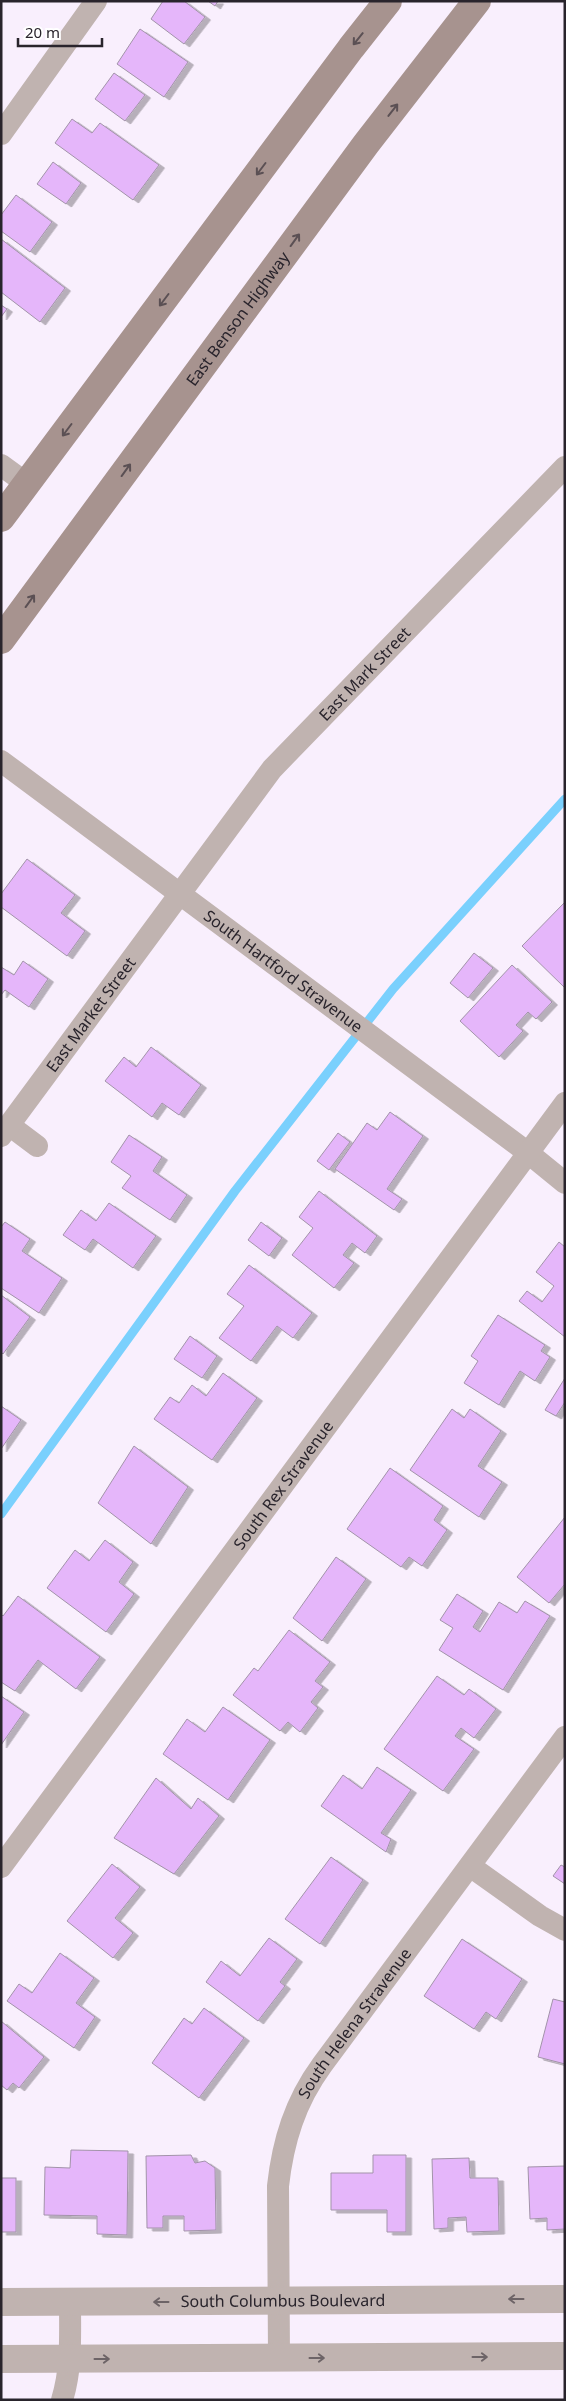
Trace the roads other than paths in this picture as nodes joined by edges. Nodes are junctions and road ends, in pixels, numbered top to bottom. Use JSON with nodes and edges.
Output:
{"nodes":[{"id":1,"x":96,"y":1,"type":"edge"},
{"id":2,"x":388,"y":1,"type":"edge"},
{"id":3,"x":477,"y":1,"type":"edge"},
{"id":4,"x":1,"y":134,"type":"edge"},
{"id":5,"x":1,"y":465,"type":"edge"},
{"id":6,"x":565,"y":467,"type":"edge"},
{"id":7,"x":27,"y":484,"type":"junction"},
{"id":8,"x":1,"y":518,"type":"edge"},
{"id":9,"x":1,"y":640,"type":"edge"},
{"id":10,"x":1,"y":762,"type":"edge"},
{"id":11,"x":181,"y":894,"type":"junction"},
{"id":12,"x":565,"y":1103,"type":"edge"},
{"id":13,"x":5,"y":1130,"type":"edge"},
{"id":14,"x":37,"y":1146,"type":"dead end"},
{"id":15,"x":527,"y":1152,"type":"junction"},
{"id":16,"x":565,"y":1183,"type":"edge"},
{"id":17,"x":565,"y":1737,"type":"edge"},
{"id":18,"x":1,"y":1866,"type":"edge"},
{"id":19,"x":470,"y":1866,"type":"junction"},
{"id":20,"x":565,"y":1930,"type":"edge"},
{"id":21,"x":565,"y":2299,"type":"edge"},
{"id":22,"x":279,"y":2301,"type":"junction"},
{"id":23,"x":1,"y":2302,"type":"edge"},
{"id":24,"x":70,"y":2302,"type":"junction"},
{"id":25,"x":565,"y":2356,"type":"edge"},
{"id":26,"x":279,"y":2358,"type":"junction"},
{"id":27,"x":1,"y":2359,"type":"edge"},
{"id":28,"x":70,"y":2359,"type":"junction"},
{"id":29,"x":62,"y":2400,"type":"edge"}],
"edges":[{"from":1,"to":4,"type":"street"},
{"from":2,"to":7,"type":"main road","one_way":true},
{"from":9,"to":3,"type":"main road","name":"East Benson Highway","one_way":true},
{"from":5,"to":7,"type":"street"},
{"from":6,"to":11,"type":"street","name":"East Mark Street"},
{"from":7,"to":8,"type":"main road"},
{"from":10,"to":11,"type":"street","name":"South Hartford Stravenue"},
{"from":11,"to":13,"type":"street","name":"East Market Street"},
{"from":11,"to":15,"type":"street","name":"South Hartford Stravenue"},
{"from":12,"to":15,"type":"street","name":"South Rex Stravenue"},
{"from":13,"to":14,"type":"street"},
{"from":15,"to":16,"type":"street","name":"South Hartford Stravenue"},
{"from":15,"to":18,"type":"street","name":"South Rex Stravenue"},
{"from":17,"to":19,"type":"street","name":"South Helena Stravenue"},
{"from":19,"to":20,"type":"street"},
{"from":19,"to":22,"type":"street","name":"South Helena Stravenue"},
{"from":21,"to":22,"type":"street","name":"South Columbus Boulevard","one_way":true},
{"from":22,"to":24,"type":"street","name":"South Columbus Boulevard","one_way":true},
{"from":22,"to":26,"type":"street","name":"South Helena Stravenue"},
{"from":23,"to":24,"type":"street","name":"South Columbus Boulevard"},
{"from":24,"to":28,"type":"street"},
{"from":26,"to":25,"type":"street","one_way":true},
{"from":28,"to":26,"type":"street","one_way":true},
{"from":27,"to":28,"type":"street"},
{"from":28,"to":29,"type":"street"}]}
